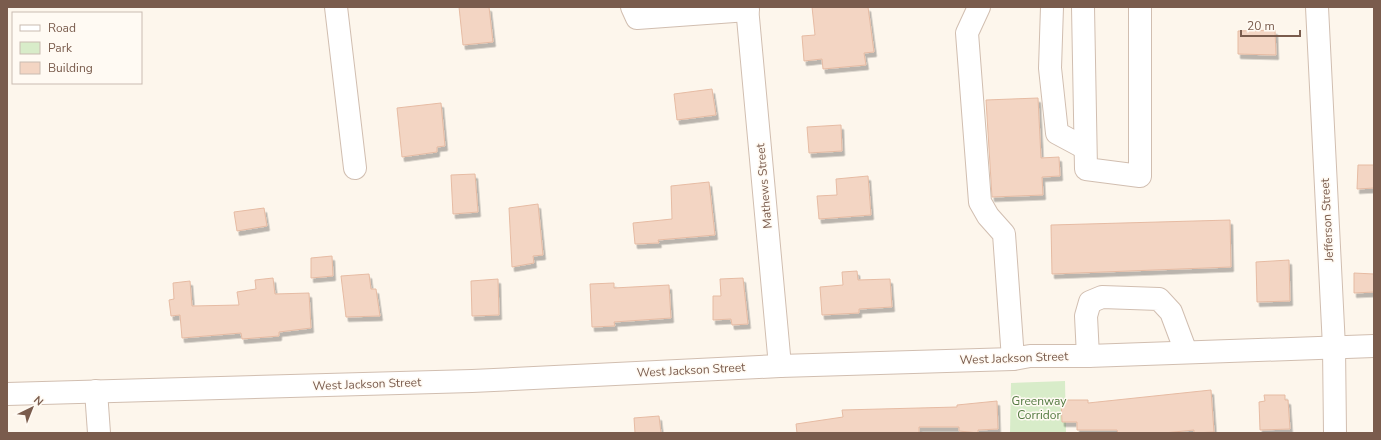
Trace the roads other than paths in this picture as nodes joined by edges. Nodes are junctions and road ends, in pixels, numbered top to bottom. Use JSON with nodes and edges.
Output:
{"nodes":[{"id":1,"x":336,"y":7,"type":"edge"},
{"id":2,"x":632,"y":7,"type":"edge"},
{"id":3,"x":979,"y":7,"type":"edge"},
{"id":4,"x":1052,"y":7,"type":"edge"},
{"id":5,"x":1083,"y":7,"type":"edge"},
{"id":6,"x":1140,"y":7,"type":"edge"},
{"id":7,"x":1317,"y":7,"type":"edge"},
{"id":8,"x":748,"y":9,"type":"edge"},
{"id":9,"x":1085,"y":148,"type":"junction"},
{"id":10,"x":355,"y":168,"type":"dead end"},
{"id":11,"x":1374,"y":346,"type":"edge"},
{"id":12,"x":1334,"y":347,"type":"junction"},
{"id":13,"x":1186,"y":352,"type":"junction"},
{"id":14,"x":1088,"y":356,"type":"junction"},
{"id":15,"x":1013,"y":359,"type":"junction"},
{"id":16,"x":780,"y":366,"type":"junction"},
{"id":17,"x":96,"y":391,"type":"junction"},
{"id":18,"x":7,"y":394,"type":"edge"},
{"id":19,"x":99,"y":433,"type":"edge"},
{"id":20,"x":1335,"y":433,"type":"edge"}],
"edges":[{"from":1,"to":10,"type":"street"},
{"from":2,"to":8,"type":"street"},
{"from":3,"to":15,"type":"street"},
{"from":4,"to":9,"type":"street"},
{"from":5,"to":9,"type":"street"},
{"from":6,"to":9,"type":"street"},
{"from":7,"to":12,"type":"street","name":"Jefferson Street"},
{"from":8,"to":16,"type":"street","name":"Mathews Street"},
{"from":11,"to":12,"type":"street","name":"West Jackson Street"},
{"from":12,"to":13,"type":"street","name":"West Jackson Street"},
{"from":12,"to":20,"type":"street","name":"Jefferson Street"},
{"from":13,"to":14,"type":"street","name":"West Jackson Street"},
{"from":13,"to":14,"type":"street"},
{"from":14,"to":15,"type":"street","name":"West Jackson Street"},
{"from":15,"to":16,"type":"street","name":"West Jackson Street"},
{"from":16,"to":17,"type":"street","name":"West Jackson Street"},
{"from":17,"to":18,"type":"street","name":"West Jackson Street"},
{"from":17,"to":19,"type":"street"}]}
